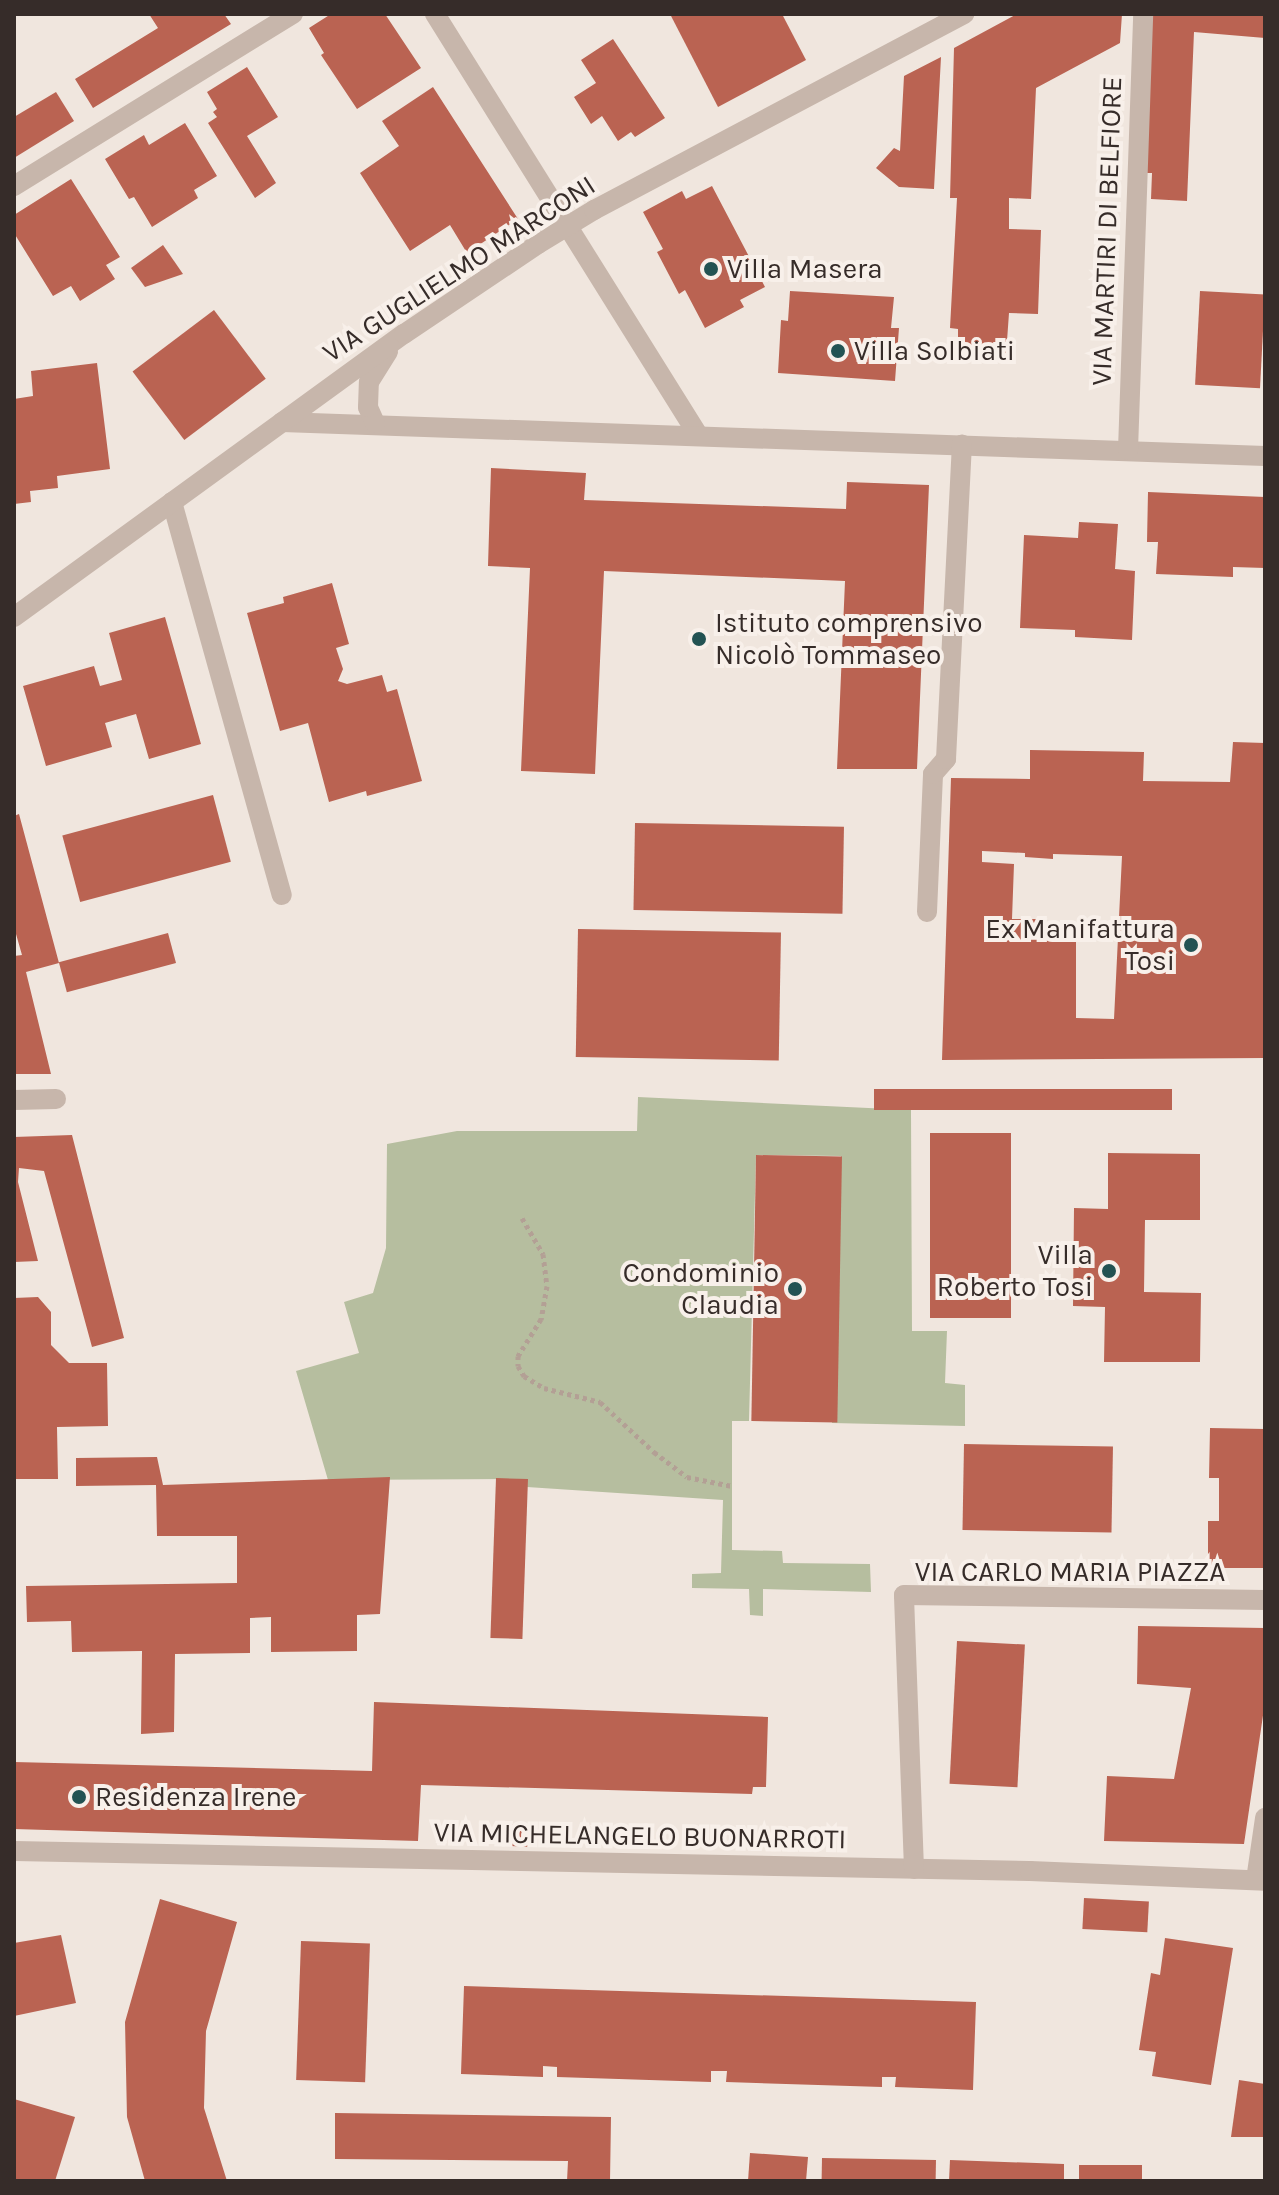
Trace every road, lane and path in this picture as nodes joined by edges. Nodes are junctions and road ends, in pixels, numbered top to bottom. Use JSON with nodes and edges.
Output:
{"nodes":[{"id":1,"x":293,"y":14,"type":"edge"},
{"id":2,"x":435,"y":14,"type":"edge"},
{"id":3,"x":964,"y":14,"type":"edge"},
{"id":4,"x":1143,"y":14,"type":"edge"},
{"id":5,"x":14,"y":186,"type":"edge"},
{"id":6,"x":568,"y":226,"type":"junction"},
{"id":7,"x":404,"y":334,"type":"junction"},
{"id":8,"x":282,"y":422,"type":"junction"},
{"id":9,"x":375,"y":423,"type":"junction"},
{"id":10,"x":698,"y":435,"type":"junction"},
{"id":11,"x":962,"y":444,"type":"junction"},
{"id":12,"x":1128,"y":450,"type":"junction"},
{"id":13,"x":1265,"y":456,"type":"edge"},
{"id":14,"x":172,"y":502,"type":"junction"},
{"id":15,"x":14,"y":617,"type":"edge"},
{"id":16,"x":282,"y":895,"type":"dead end"},
{"id":17,"x":927,"y":912,"type":"dead end"},
{"id":18,"x":56,"y":1099,"type":"dead end"},
{"id":19,"x":14,"y":1100,"type":"edge"},
{"id":20,"x":522,"y":1218,"type":"dead end"},
{"id":21,"x":732,"y":1486,"type":"dead end"},
{"id":22,"x":1265,"y":1600,"type":"edge"},
{"id":23,"x":1265,"y":1818,"type":"edge"},
{"id":24,"x":14,"y":1851,"type":"edge"},
{"id":25,"x":914,"y":1869,"type":"junction"},
{"id":26,"x":1261,"y":1880,"type":"edge"}],
"edges":[{"from":1,"to":5,"type":"street"},
{"from":2,"to":6,"type":"street"},
{"from":3,"to":6,"type":"street","name":"VIA GUGLIELMO MARCONI"},
{"from":4,"to":12,"type":"street","name":"VIA MARTIRI DI BELFIORE"},
{"from":6,"to":7,"type":"street","name":"VIA GUGLIELMO MARCONI"},
{"from":6,"to":10,"type":"street"},
{"from":7,"to":8,"type":"street","name":"VIA GUGLIELMO MARCONI"},
{"from":7,"to":9,"type":"street"},
{"from":8,"to":9,"type":"street"},
{"from":8,"to":14,"type":"street","name":"VIA GUGLIELMO MARCONI"},
{"from":9,"to":10,"type":"street"},
{"from":10,"to":11,"type":"street"},
{"from":11,"to":12,"type":"street"},
{"from":11,"to":17,"type":"street"},
{"from":12,"to":13,"type":"street"},
{"from":14,"to":15,"type":"street","name":"VIA GUGLIELMO MARCONI"},
{"from":14,"to":16,"type":"street"},
{"from":18,"to":19,"type":"street"},
{"from":20,"to":21,"type":"path"},
{"from":22,"to":25,"type":"street","name":"VIA CARLO MARIA PIAZZA"},
{"from":23,"to":26,"type":"street"},
{"from":24,"to":25,"type":"street","name":"VIA MICHELANGELO BUONARROTI"},
{"from":25,"to":26,"type":"street","name":"VIA MICHELANGELO BUONARROTI"}]}
